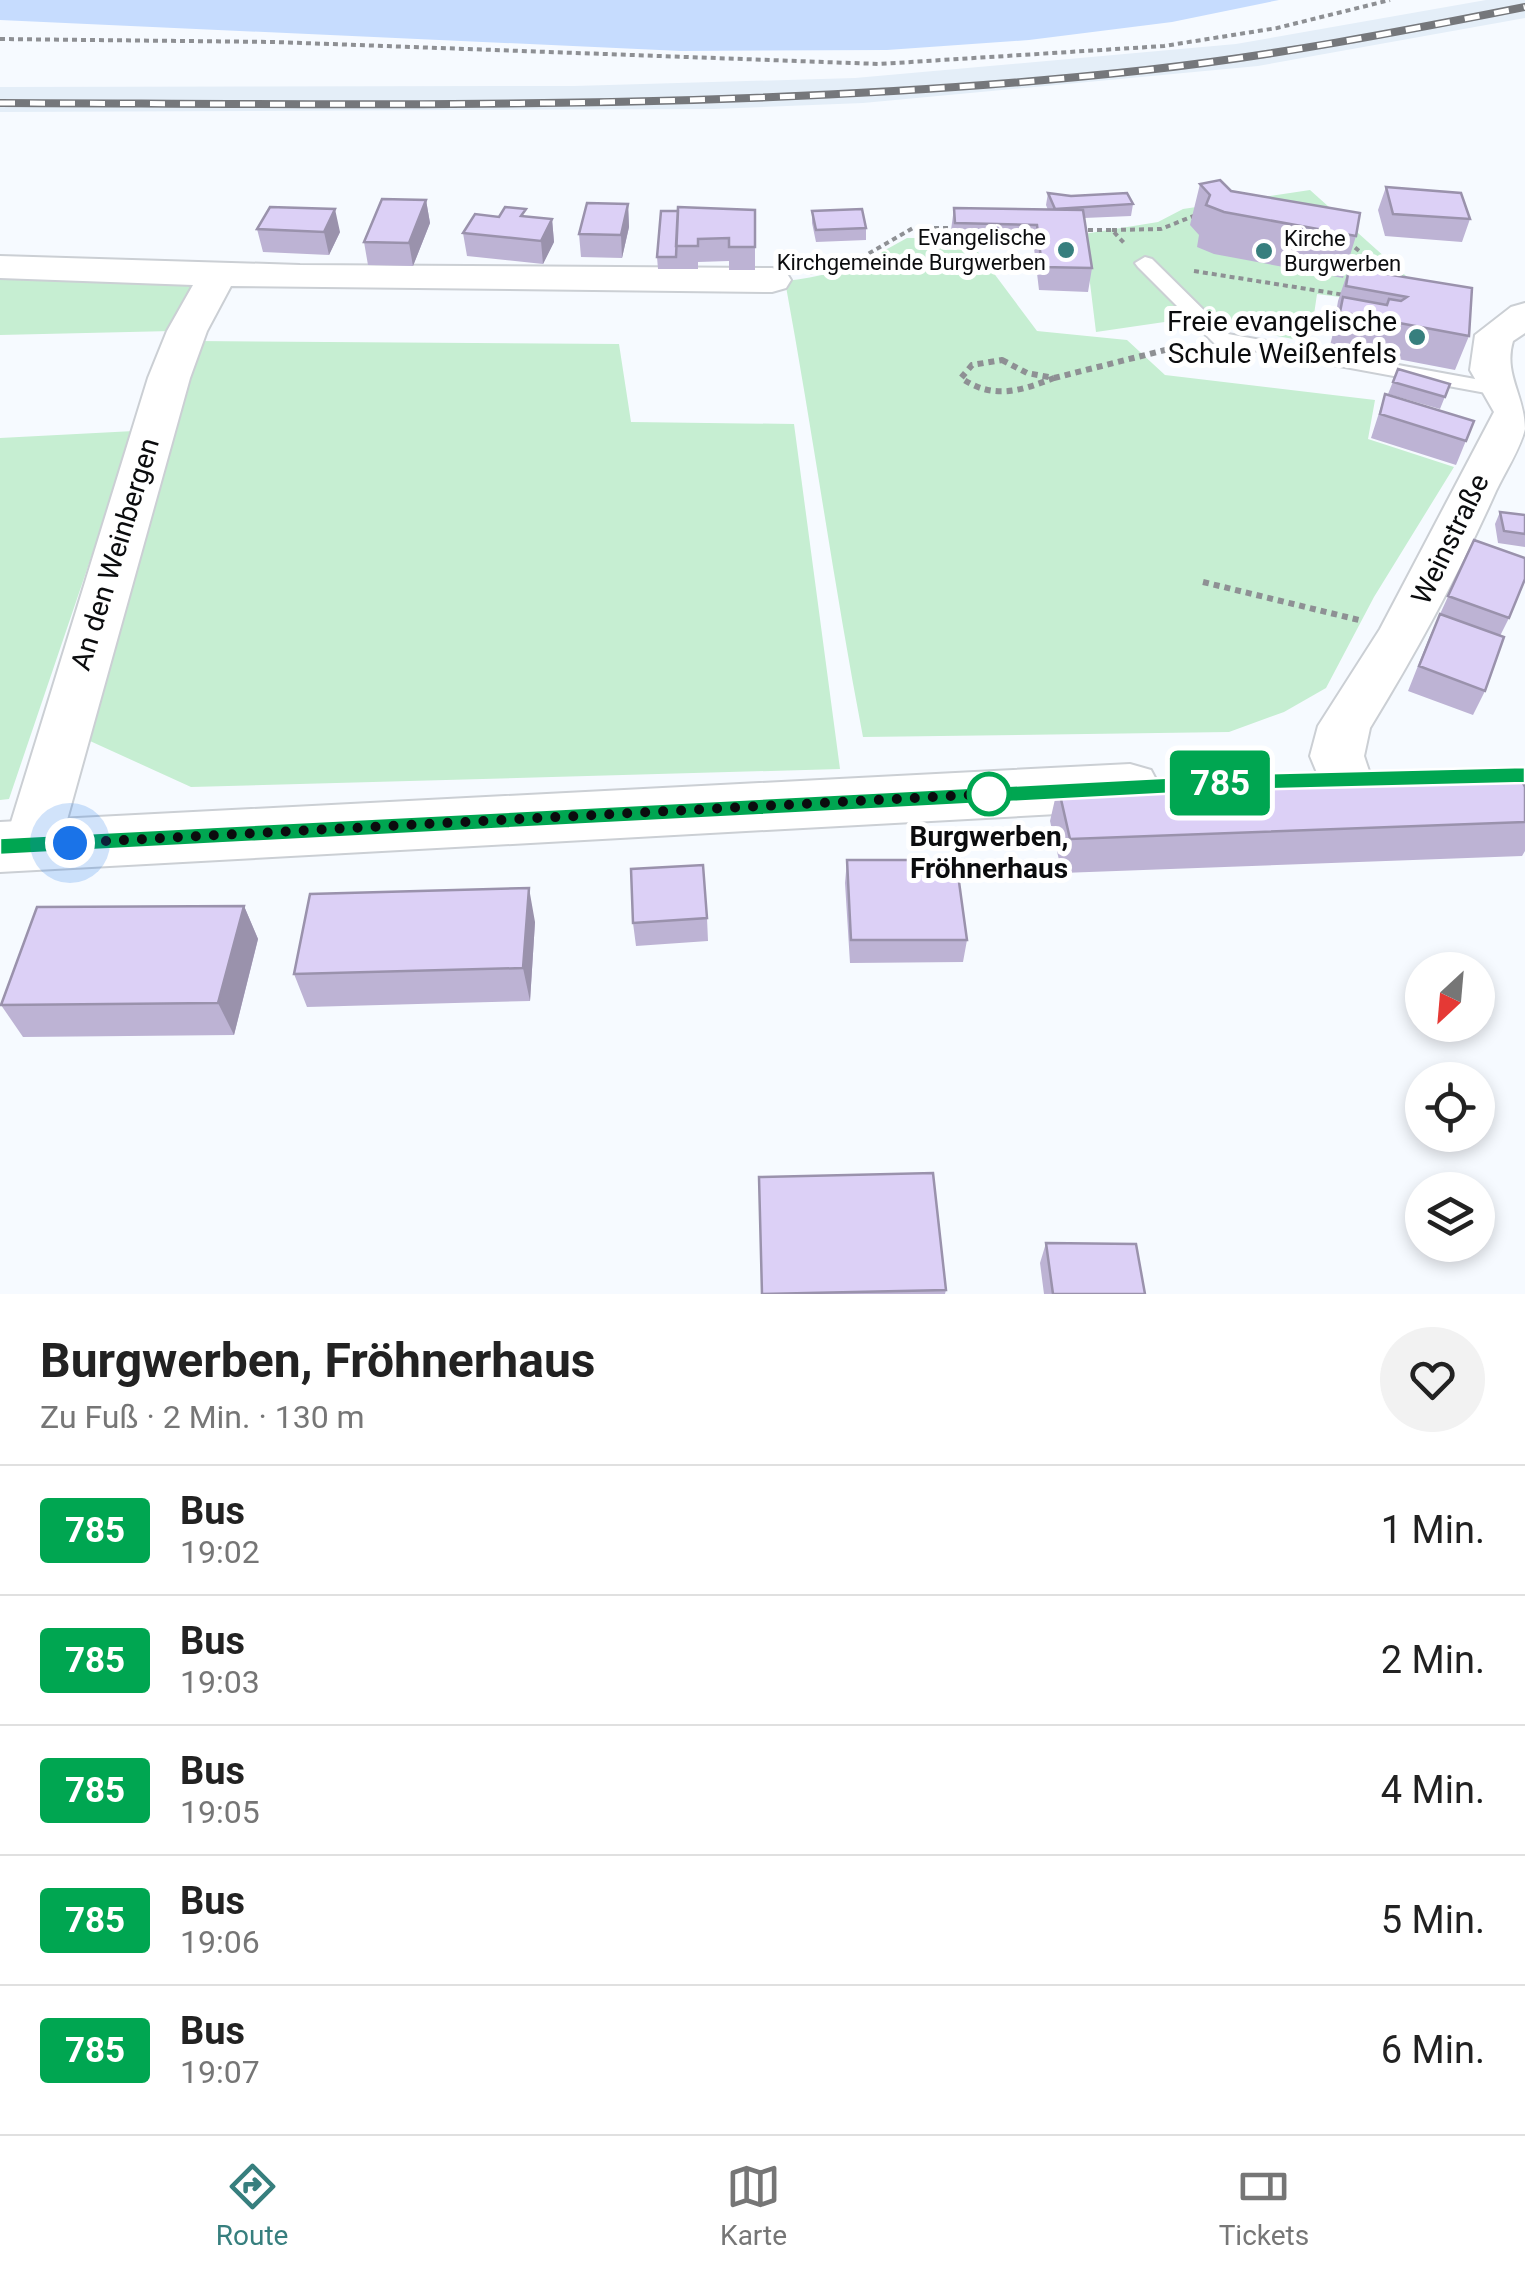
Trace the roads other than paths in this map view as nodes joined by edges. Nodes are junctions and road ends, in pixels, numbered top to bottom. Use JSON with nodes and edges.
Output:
{"nodes":[{"id":1,"x":1145,"y":263,"type":"dead end"},
{"id":2,"x":0,"y":266,"type":"edge"},
{"id":3,"x":220,"y":272,"type":"junction"},
{"id":4,"x":772,"y":280,"type":"dead end"},
{"id":5,"x":1525,"y":315,"type":"edge"},
{"id":6,"x":1513,"y":406,"type":"edge"},
{"id":7,"x":1402,"y":776,"type":"edge"},
{"id":8,"x":1317,"y":778,"type":"joint"},
{"id":9,"x":1185,"y":784,"type":"edge"},
{"id":10,"x":16,"y":846,"type":"edge"}],
"edges":[{"from":1,"to":6,"type":"lane"},
{"from":2,"to":3,"type":"street"},
{"from":3,"to":4,"type":"street"},
{"from":3,"to":10,"type":"street","name":"An den Weinbergen"},
{"from":5,"to":6,"type":"street"},
{"from":6,"to":8,"type":"street","name":"Weinstraße"},
{"from":7,"to":8,"type":"main road"},
{"from":9,"to":10,"type":"main road"}]}
